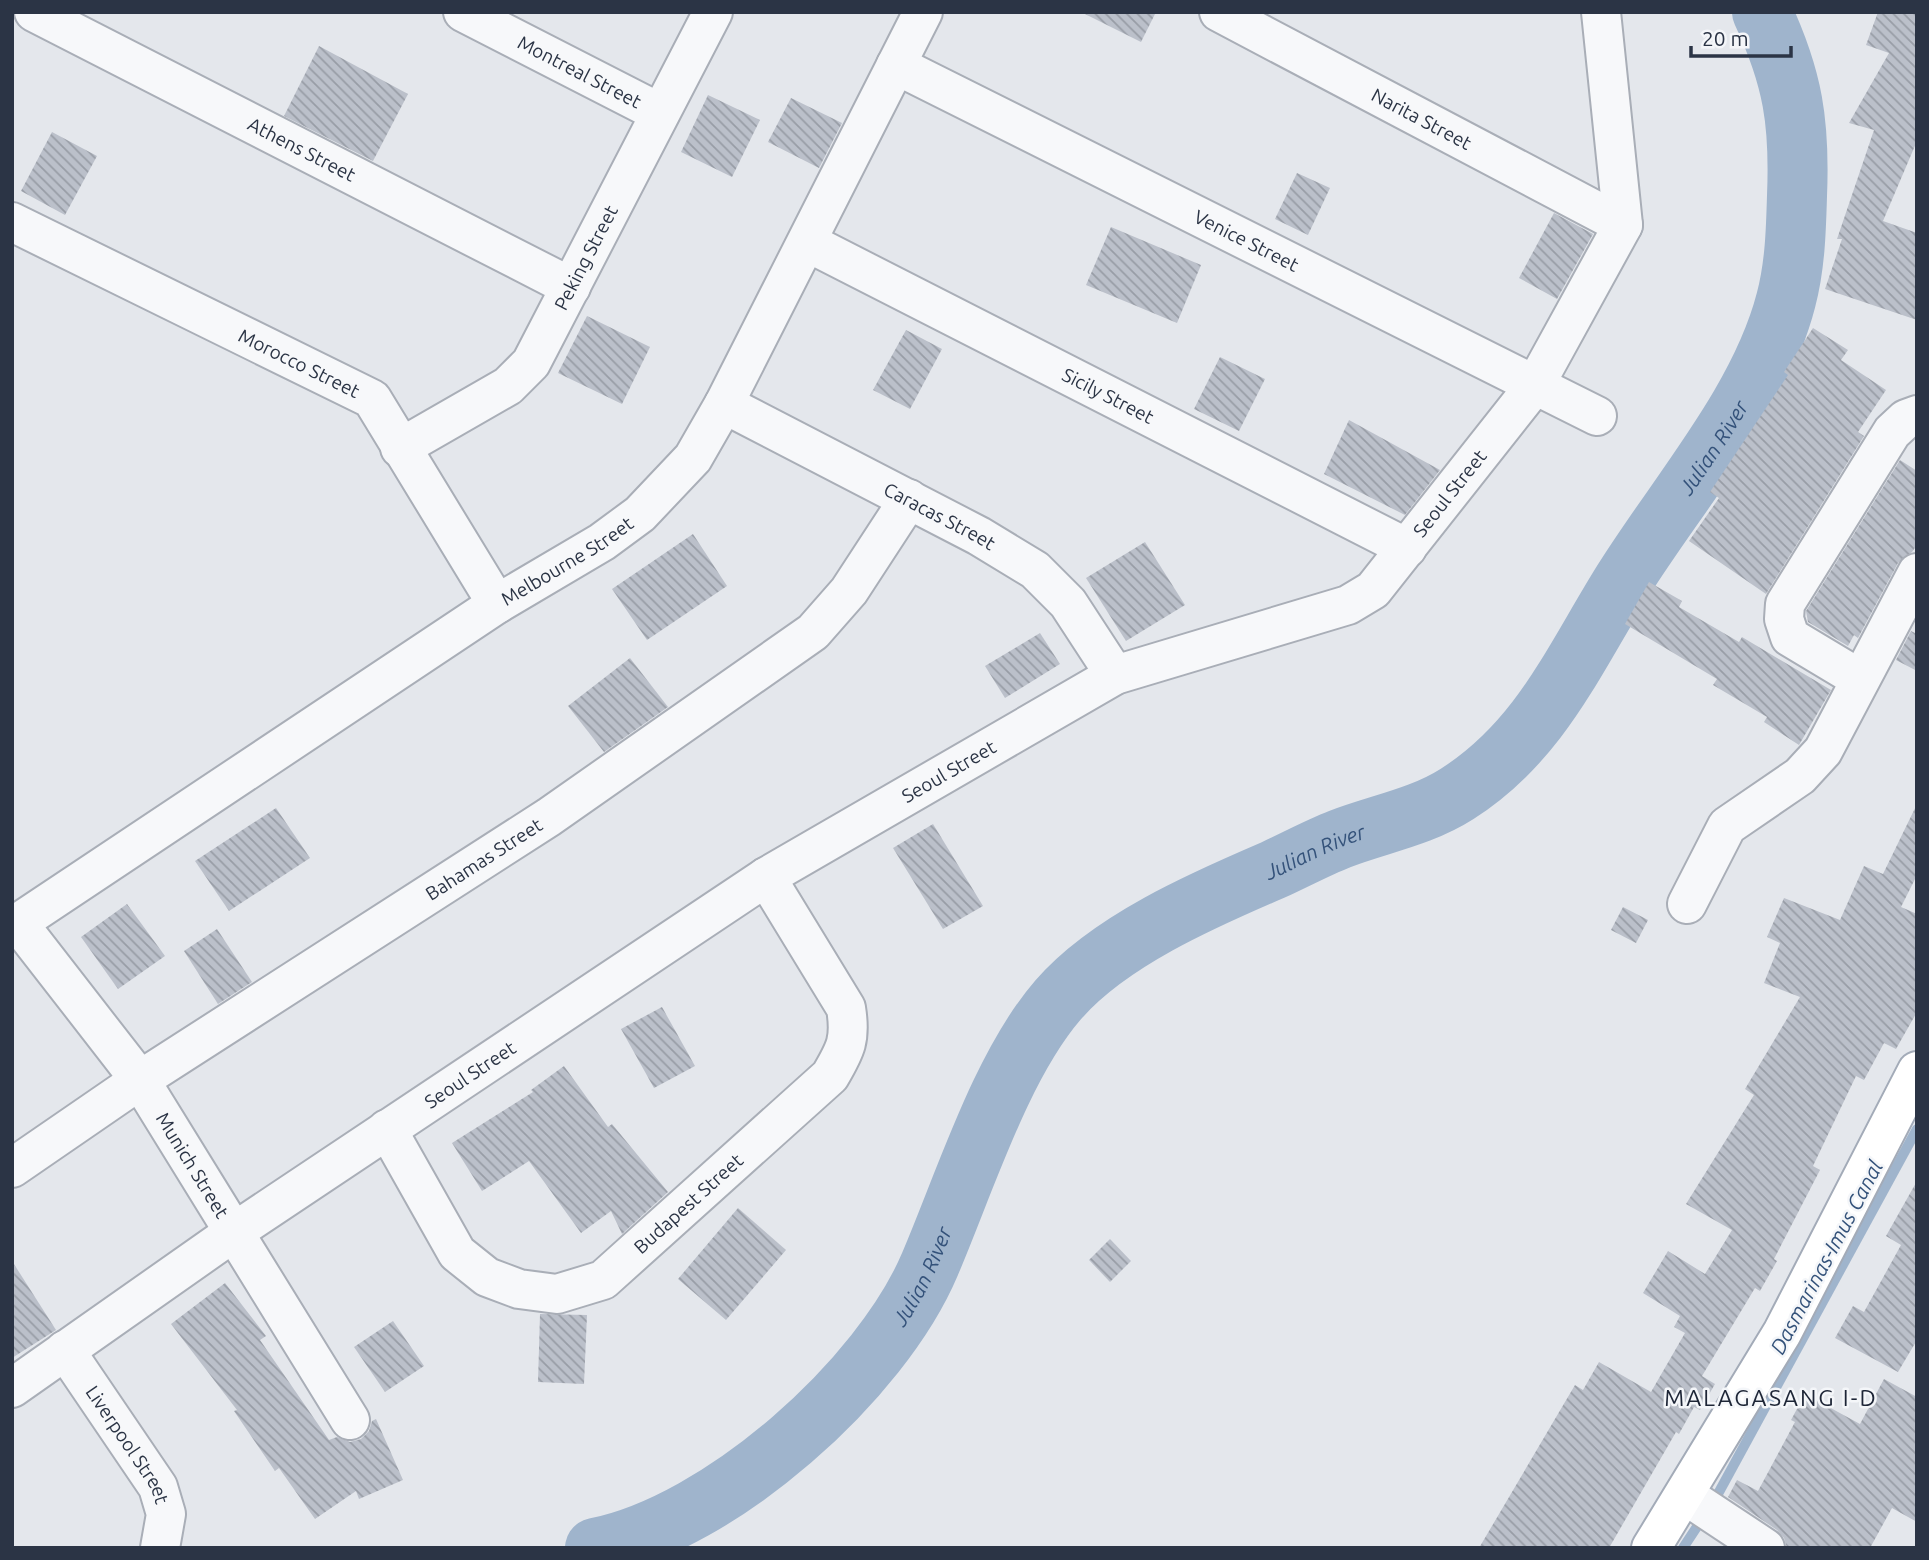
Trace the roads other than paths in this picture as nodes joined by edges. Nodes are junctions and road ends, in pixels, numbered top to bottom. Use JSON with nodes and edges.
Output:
{"nodes":[{"id":1,"x":34,"y":12,"type":"edge"},
{"id":2,"x":463,"y":12,"type":"edge"},
{"id":3,"x":713,"y":12,"type":"edge"},
{"id":4,"x":923,"y":12,"type":"edge"},
{"id":5,"x":1219,"y":12,"type":"edge"},
{"id":6,"x":1601,"y":12,"type":"edge"},
{"id":7,"x":896,"y":65,"type":"junction"},
{"id":8,"x":660,"y":113,"type":"junction"},
{"id":9,"x":12,"y":222,"type":"edge"},
{"id":10,"x":1623,"y":225,"type":"junction"},
{"id":11,"x":807,"y":242,"type":"junction"},
{"id":12,"x":571,"y":287,"type":"junction"},
{"id":13,"x":1535,"y":385,"type":"junction"},
{"id":14,"x":724,"y":404,"type":"junction"},
{"id":15,"x":1917,"y":415,"type":"edge"},
{"id":16,"x":1597,"y":416,"type":"dead end"},
{"id":17,"x":400,"y":448,"type":"junction"},
{"id":18,"x":909,"y":499,"type":"junction"},
{"id":19,"x":1407,"y":548,"type":"junction"},
{"id":20,"x":1917,"y":573,"type":"edge"},
{"id":21,"x":497,"y":604,"type":"junction"},
{"id":22,"x":1115,"y":675,"type":"junction"},
{"id":23,"x":1860,"y":679,"type":"junction"},
{"id":24,"x":766,"y":877,"type":"junction"},
{"id":25,"x":1687,"y":904,"type":"dead end"},
{"id":26,"x":15,"y":925,"type":"edge"},
{"id":27,"x":1917,"y":1071,"type":"edge"},
{"id":28,"x":139,"y":1080,"type":"junction"},
{"id":29,"x":387,"y":1129,"type":"junction"},
{"id":30,"x":12,"y":1168,"type":"edge"},
{"id":31,"x":234,"y":1232,"type":"junction"},
{"id":32,"x":65,"y":1350,"type":"junction"},
{"id":33,"x":12,"y":1388,"type":"edge"},
{"id":34,"x":350,"y":1420,"type":"dead end"},
{"id":35,"x":1685,"y":1495,"type":"junction"},
{"id":36,"x":159,"y":1548,"type":"edge"},
{"id":37,"x":1651,"y":1548,"type":"edge"},
{"id":38,"x":1765,"y":1548,"type":"edge"}],
"edges":[{"from":1,"to":12,"type":"street","name":"Athens Street"},
{"from":2,"to":8,"type":"street","name":"Montreal Street"},
{"from":3,"to":8,"type":"street","name":"Peking Street"},
{"from":4,"to":7,"type":"street","name":"Melbourne Street"},
{"from":5,"to":10,"type":"street","name":"Narita Street"},
{"from":6,"to":10,"type":"street"},
{"from":7,"to":11,"type":"street","name":"Melbourne Street"},
{"from":7,"to":13,"type":"street","name":"Venice Street"},
{"from":8,"to":12,"type":"street","name":"Peking Street"},
{"from":9,"to":17,"type":"street","name":"Morocco Street"},
{"from":10,"to":13,"type":"street","name":"Seoul Street"},
{"from":11,"to":14,"type":"street","name":"Melbourne Street"},
{"from":11,"to":19,"type":"street","name":"Sicily Street"},
{"from":12,"to":17,"type":"street","name":"Peking Street"},
{"from":13,"to":16,"type":"street","name":"Venice Street"},
{"from":13,"to":19,"type":"street","name":"Seoul Street"},
{"from":14,"to":18,"type":"street","name":"Caracas Street"},
{"from":14,"to":21,"type":"street","name":"Melbourne Street"},
{"from":15,"to":23,"type":"street"},
{"from":17,"to":21,"type":"street","name":"Morocco Street"},
{"from":18,"to":22,"type":"street","name":"Caracas Street"},
{"from":18,"to":28,"type":"street","name":"Bahamas Street"},
{"from":19,"to":22,"type":"street","name":"Seoul Street"},
{"from":20,"to":23,"type":"street"},
{"from":21,"to":26,"type":"street","name":"Melbourne Street"},
{"from":22,"to":24,"type":"street","name":"Seoul Street"},
{"from":23,"to":25,"type":"street"},
{"from":24,"to":29,"type":"street","name":"Seoul Street"},
{"from":24,"to":29,"type":"street","name":"Budapest Street"},
{"from":26,"to":28,"type":"street","name":"Munich Street"},
{"from":27,"to":35,"type":"main road"},
{"from":28,"to":30,"type":"street","name":"Bahamas Street"},
{"from":28,"to":31,"type":"street","name":"Munich Street"},
{"from":29,"to":31,"type":"street","name":"Seoul Street"},
{"from":31,"to":32,"type":"street","name":"Seoul Street"},
{"from":31,"to":34,"type":"street","name":"Munich Street"},
{"from":32,"to":33,"type":"street","name":"Seoul Street"},
{"from":32,"to":36,"type":"street","name":"Liverpool Street"},
{"from":35,"to":37,"type":"main road"},
{"from":35,"to":38,"type":"street"}]}
